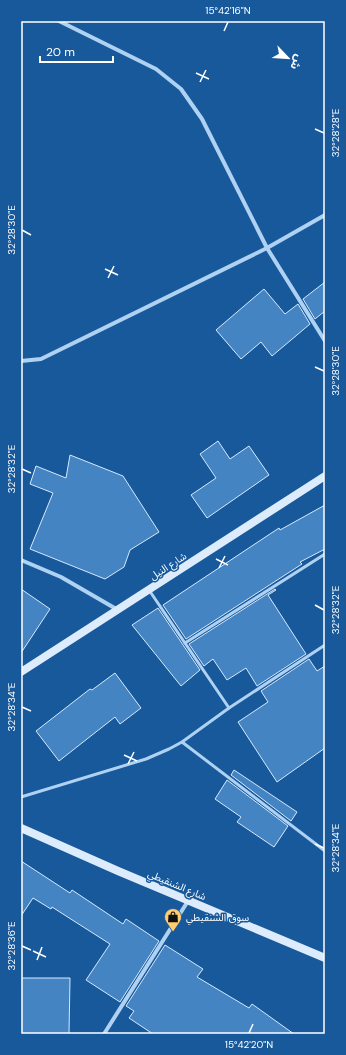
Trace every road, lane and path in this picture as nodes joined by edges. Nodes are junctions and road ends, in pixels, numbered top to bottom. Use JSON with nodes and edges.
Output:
{"nodes":[{"id":1,"x":59,"y":21,"type":"edge"},
{"id":2,"x":325,"y":214,"type":"edge"},
{"id":3,"x":267,"y":248,"type":"junction"},
{"id":4,"x":325,"y":341,"type":"edge"},
{"id":5,"x":21,"y":360,"type":"edge"},
{"id":6,"x":325,"y":476,"type":"edge"},
{"id":7,"x":325,"y":554,"type":"edge"},
{"id":8,"x":21,"y":560,"type":"edge"},
{"id":9,"x":149,"y":590,"type":"junction"},
{"id":10,"x":118,"y":610,"type":"junction"},
{"id":11,"x":185,"y":643,"type":"junction"},
{"id":12,"x":325,"y":645,"type":"edge"},
{"id":13,"x":21,"y":672,"type":"edge"},
{"id":14,"x":230,"y":708,"type":"junction"},
{"id":15,"x":182,"y":742,"type":"junction"},
{"id":16,"x":21,"y":797,"type":"edge"},
{"id":17,"x":21,"y":828,"type":"edge"},
{"id":18,"x":325,"y":851,"type":"edge"},
{"id":19,"x":189,"y":901,"type":"junction"},
{"id":20,"x":325,"y":958,"type":"edge"},
{"id":21,"x":104,"y":1034,"type":"edge"}],
"edges":[{"from":1,"to":3,"type":"street"},
{"from":2,"to":3,"type":"street"},
{"from":3,"to":4,"type":"street"},
{"from":3,"to":5,"type":"street"},
{"from":6,"to":9,"type":"street","name":"شارع النيل"},
{"from":7,"to":11,"type":"lane"},
{"from":8,"to":10,"type":"street"},
{"from":9,"to":10,"type":"street","name":"شارع النيل"},
{"from":9,"to":11,"type":"lane"},
{"from":10,"to":13,"type":"street","name":"شارع النيل"},
{"from":11,"to":14,"type":"lane"},
{"from":12,"to":14,"type":"lane"},
{"from":14,"to":15,"type":"lane"},
{"from":15,"to":16,"type":"lane"},
{"from":15,"to":18,"type":"lane"},
{"from":17,"to":19,"type":"street","name":"شارع الشنقيطي"},
{"from":19,"to":20,"type":"street","name":"شارع الشنقيطي"},
{"from":19,"to":21,"type":"street"}]}
